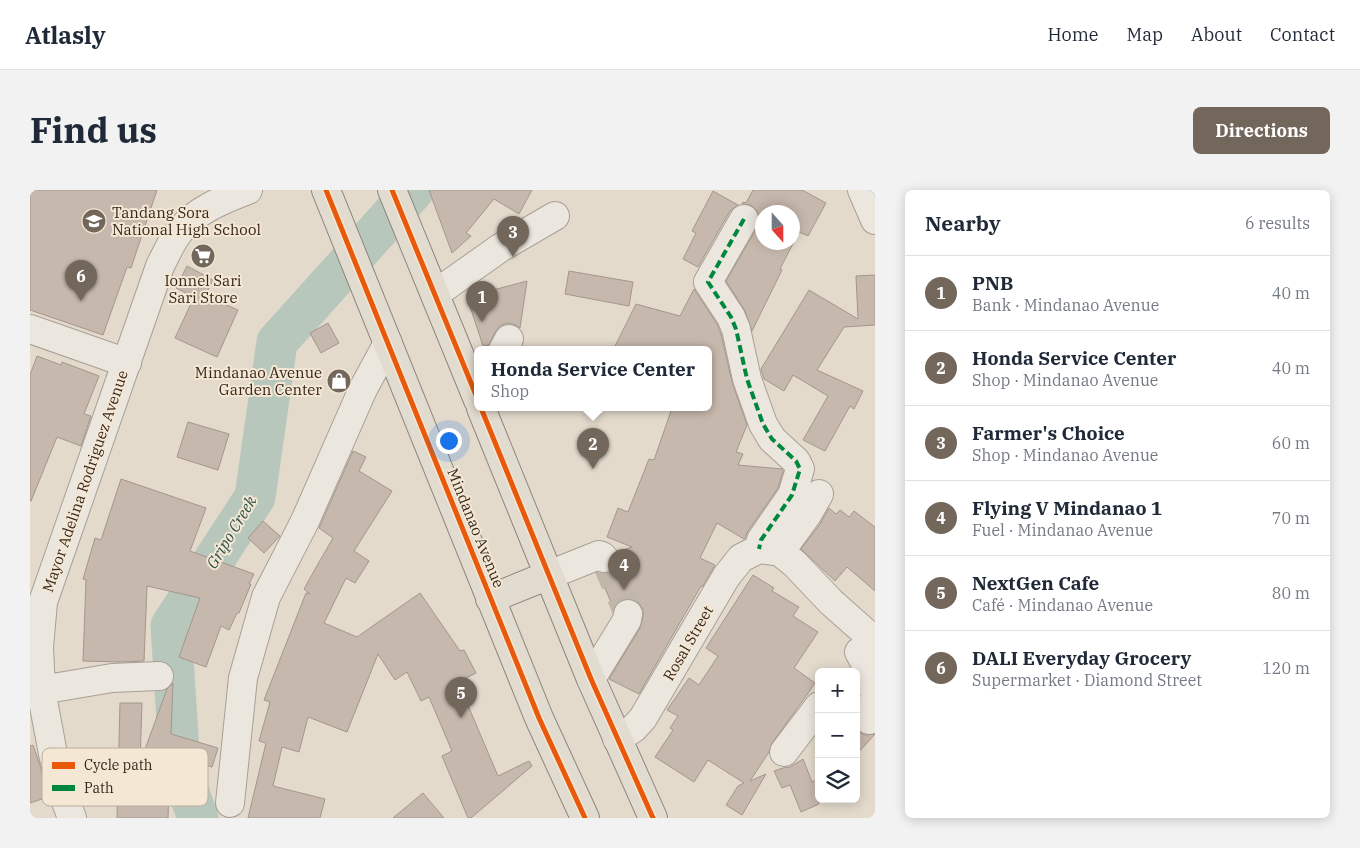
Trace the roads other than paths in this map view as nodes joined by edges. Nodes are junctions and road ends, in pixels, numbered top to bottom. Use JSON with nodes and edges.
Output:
{"nodes":[{"id":1,"x":248,"y":190,"type":"edge"},
{"id":2,"x":326,"y":190,"type":"edge"},
{"id":3,"x":392,"y":190,"type":"edge"},
{"id":4,"x":862,"y":190,"type":"edge"},
{"id":5,"x":555,"y":216,"type":"dead end"},
{"id":6,"x":744,"y":220,"type":"dead end"},
{"id":7,"x":875,"y":220,"type":"edge"},
{"id":8,"x":435,"y":294,"type":"junction"},
{"id":9,"x":30,"y":329,"type":"edge"},
{"id":10,"x":388,"y":343,"type":"junction"},
{"id":11,"x":127,"y":363,"type":"junction"},
{"id":12,"x":472,"y":369,"type":"edge"},
{"id":13,"x":482,"y":411,"type":"edge"},
{"id":14,"x":819,"y":494,"type":"dead end"},
{"id":15,"x":770,"y":550,"type":"junction"},
{"id":16,"x":604,"y":558,"type":"dead end"},
{"id":17,"x":549,"y":575,"type":"junction"},
{"id":18,"x":490,"y":599,"type":"junction"},
{"id":19,"x":628,"y":614,"type":"dead end"},
{"id":20,"x":862,"y":650,"type":"edge"},
{"id":21,"x":159,"y":676,"type":"dead end"},
{"id":22,"x":590,"y":679,"type":"junction"},
{"id":23,"x":35,"y":692,"type":"edge"},
{"id":24,"x":815,"y":711,"type":"edge"},
{"id":25,"x":869,"y":720,"type":"dead end"},
{"id":26,"x":617,"y":739,"type":"junction"},
{"id":27,"x":51,"y":748,"type":"edge"},
{"id":28,"x":784,"y":752,"type":"dead end"},
{"id":29,"x":230,"y":803,"type":"dead end"},
{"id":30,"x":67,"y":806,"type":"edge"},
{"id":31,"x":72,"y":818,"type":"edge"},
{"id":32,"x":585,"y":818,"type":"edge"},
{"id":33,"x":653,"y":818,"type":"edge"}],
"edges":[{"from":1,"to":11,"type":"street","name":"Mayor Adelina Rodriguez Avenue"},
{"from":2,"to":10,"type":"main road","name":"Mindanao Avenue"},
{"from":3,"to":8,"type":"main road"},
{"from":4,"to":7,"type":"street"},
{"from":5,"to":8,"type":"street"},
{"from":6,"to":15,"type":"street"},
{"from":8,"to":12,"type":"main road"},
{"from":9,"to":11,"type":"street"},
{"from":10,"to":18,"type":"main road","name":"Mindanao Avenue"},
{"from":10,"to":29,"type":"street"},
{"from":11,"to":23,"type":"street","name":"Mayor Adelina Rodriguez Avenue"},
{"from":13,"to":17,"type":"main road"},
{"from":14,"to":15,"type":"street"},
{"from":15,"to":20,"type":"street"},
{"from":15,"to":26,"type":"street","name":"Rosal Street"},
{"from":16,"to":17,"type":"street"},
{"from":17,"to":18,"type":"main road"},
{"from":17,"to":22,"type":"main road"},
{"from":18,"to":32,"type":"main road","name":"Mindanao Avenue"},
{"from":19,"to":22,"type":"street"},
{"from":20,"to":25,"type":"street"},
{"from":21,"to":23,"type":"street"},
{"from":22,"to":26,"type":"main road"},
{"from":23,"to":27,"type":"street","name":"Mayor Adelina Rodriguez Avenue"},
{"from":24,"to":28,"type":"street"},
{"from":26,"to":33,"type":"main road"},
{"from":30,"to":31,"type":"street","name":"Mayor Adelina Rodriguez Avenue"}]}
